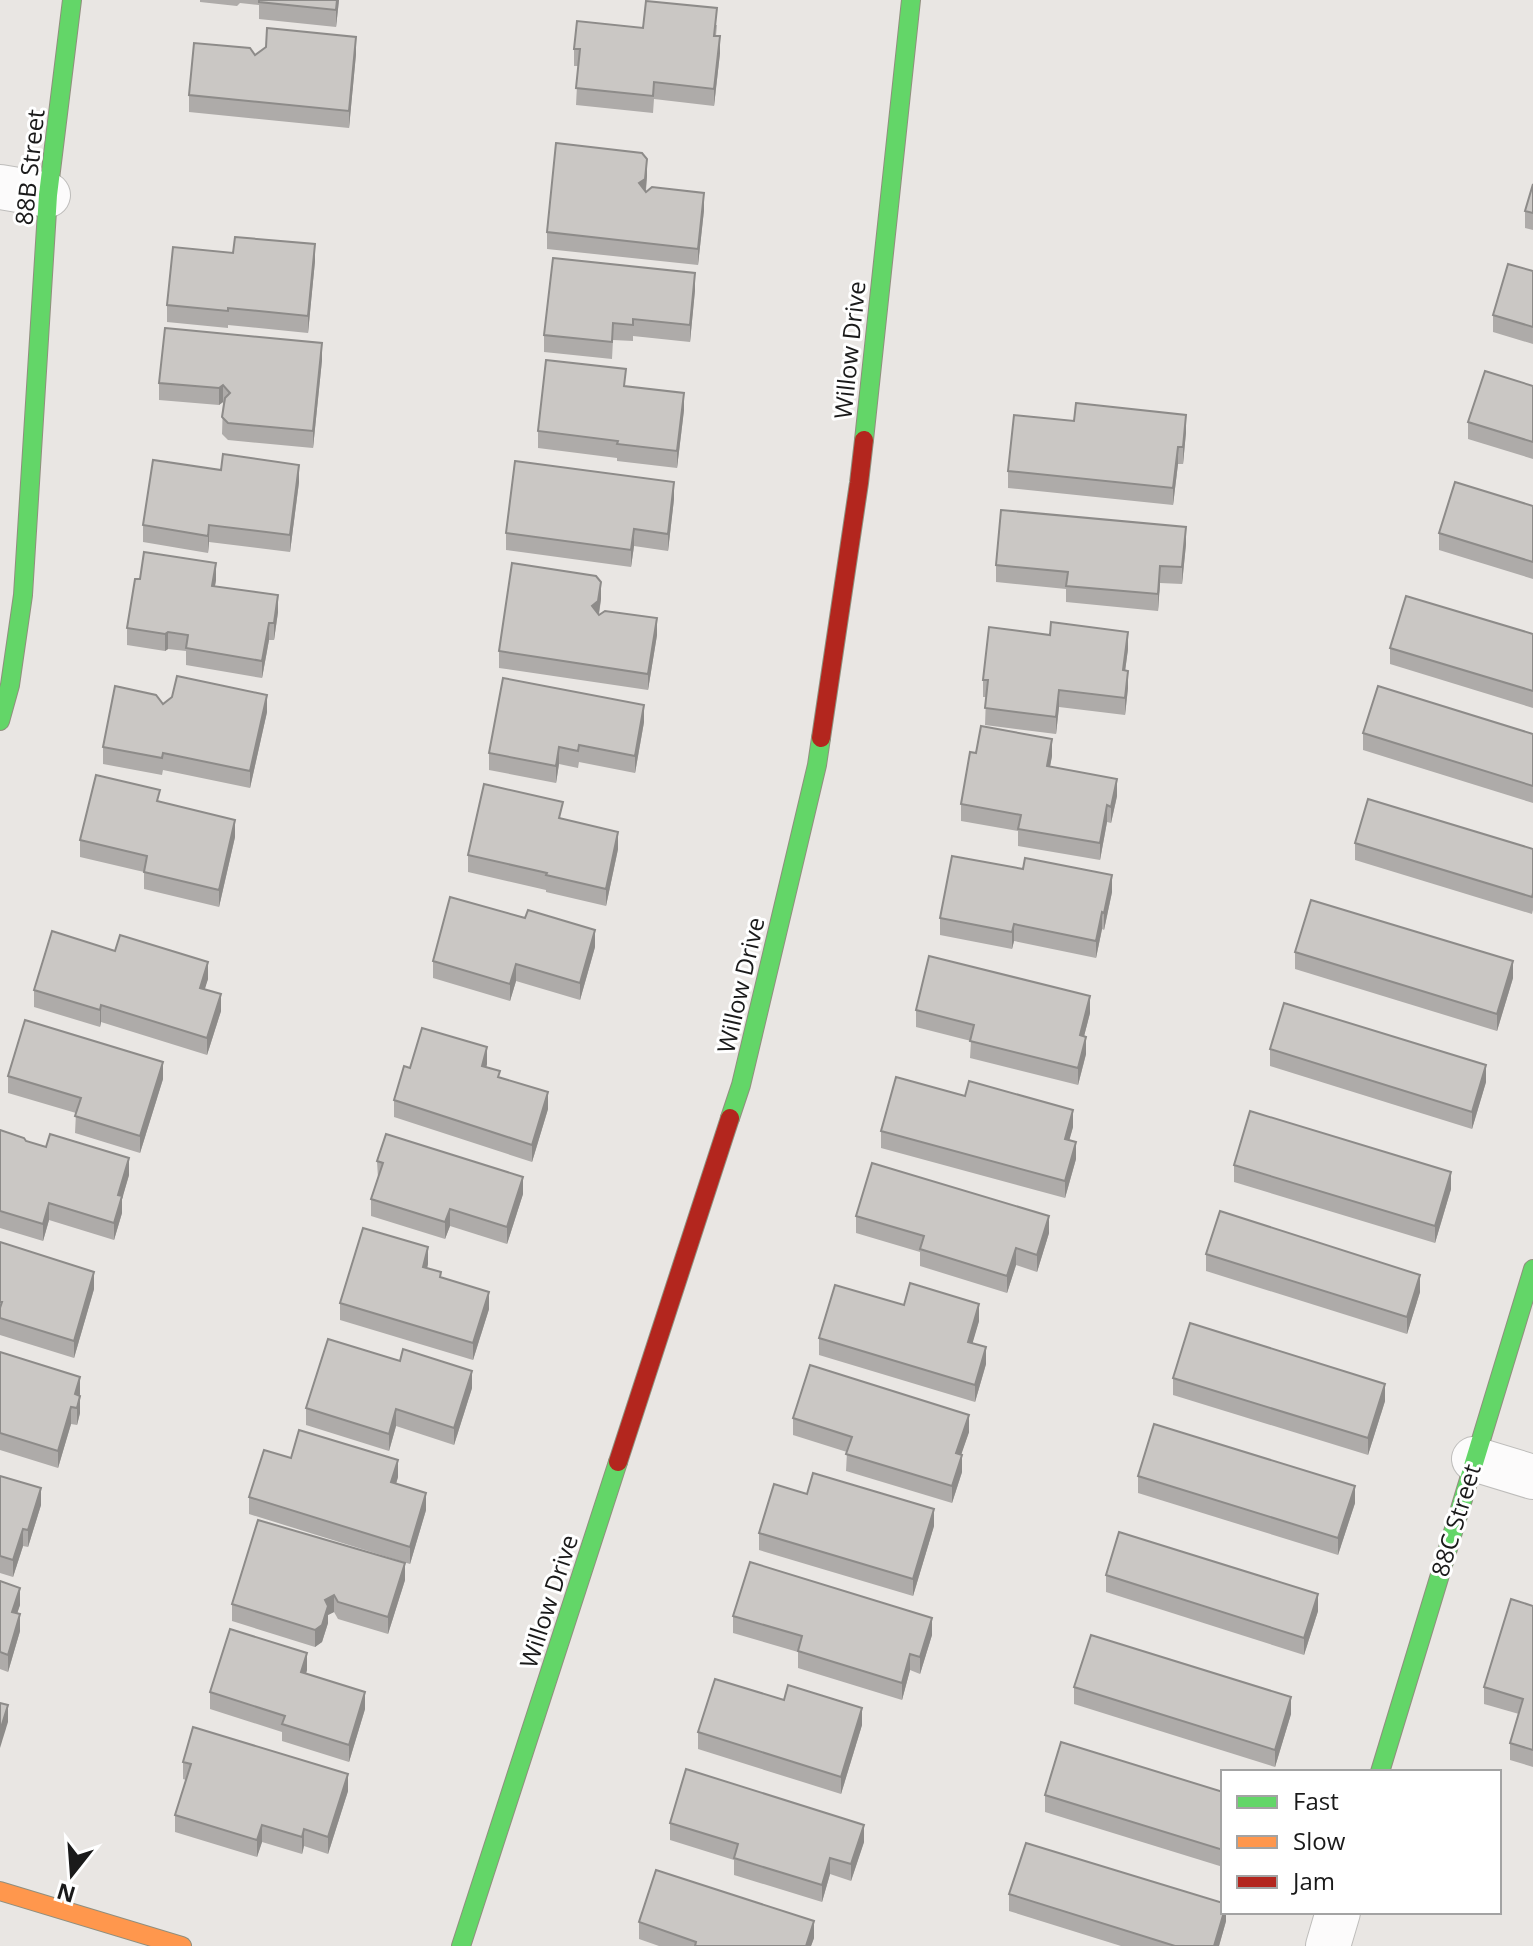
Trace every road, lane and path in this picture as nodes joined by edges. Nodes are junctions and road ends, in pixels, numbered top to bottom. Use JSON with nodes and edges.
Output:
{"nodes":[{"id":1,"x":72,"y":0,"type":"edge"},
{"id":2,"x":911,"y":0,"type":"edge"},
{"id":3,"x":0,"y":187,"type":"edge"},
{"id":4,"x":48,"y":195,"type":"junction"},
{"id":5,"x":0,"y":721,"type":"edge"},
{"id":6,"x":1533,"y":1269,"type":"edge"},
{"id":7,"x":1474,"y":1459,"type":"junction"},
{"id":8,"x":1533,"y":1477,"type":"edge"},
{"id":9,"x":1381,"y":1770,"type":"edge"},
{"id":10,"x":0,"y":1891,"type":"edge"},
{"id":11,"x":1337,"y":1914,"type":"edge"},
{"id":12,"x":182,"y":1946,"type":"edge"},
{"id":13,"x":461,"y":1946,"type":"edge"},
{"id":14,"x":1328,"y":1946,"type":"edge"}],
"edges":[{"from":1,"to":4,"type":"street","name":"88B Street"},
{"from":2,"to":13,"type":"street","name":"Willow Drive"},
{"from":3,"to":4,"type":"street"},
{"from":4,"to":5,"type":"street","name":"88B Street"},
{"from":6,"to":7,"type":"street","name":"88C Street"},
{"from":7,"to":8,"type":"street"},
{"from":7,"to":9,"type":"street","name":"88C Street"},
{"from":10,"to":12,"type":"street"},
{"from":11,"to":14,"type":"street"}]}
